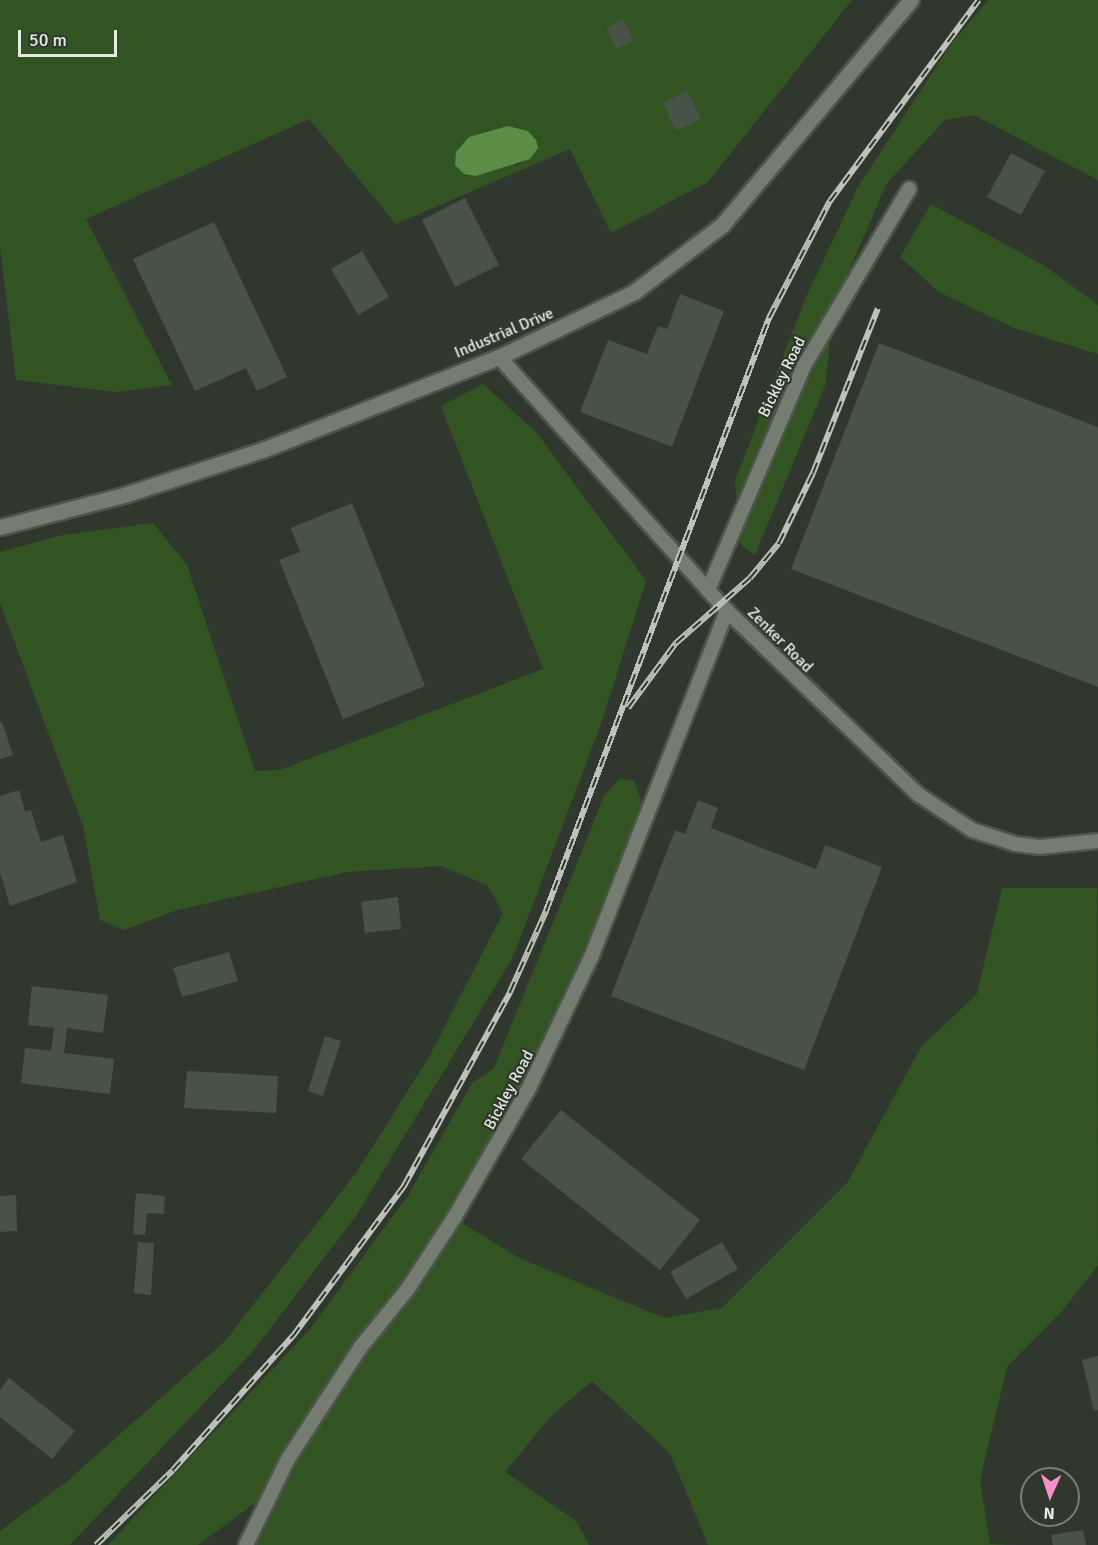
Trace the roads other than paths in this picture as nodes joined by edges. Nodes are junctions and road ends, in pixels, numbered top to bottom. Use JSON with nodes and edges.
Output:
{"nodes":[{"id":1,"x":911,"y":0,"type":"edge"},
{"id":2,"x":909,"y":189,"type":"dead end"},
{"id":3,"x":499,"y":357,"type":"junction"},
{"id":4,"x":0,"y":527,"type":"edge"},
{"id":5,"x":708,"y":590,"type":"junction"},
{"id":6,"x":727,"y":611,"type":"junction"},
{"id":7,"x":1098,"y":841,"type":"edge"},
{"id":8,"x":246,"y":1545,"type":"edge"}],
"edges":[{"from":1,"to":3,"type":"street","name":"Industrial Drive"},
{"from":2,"to":5,"type":"street","name":"Bickley Road"},
{"from":3,"to":4,"type":"street","name":"Industrial Drive"},
{"from":3,"to":5,"type":"street","name":"Zenker Road"},
{"from":5,"to":6,"type":"street","name":"Zenker Road"},
{"from":6,"to":7,"type":"street","name":"Zenker Road"},
{"from":6,"to":8,"type":"street","name":"Bickley Road"}]}
